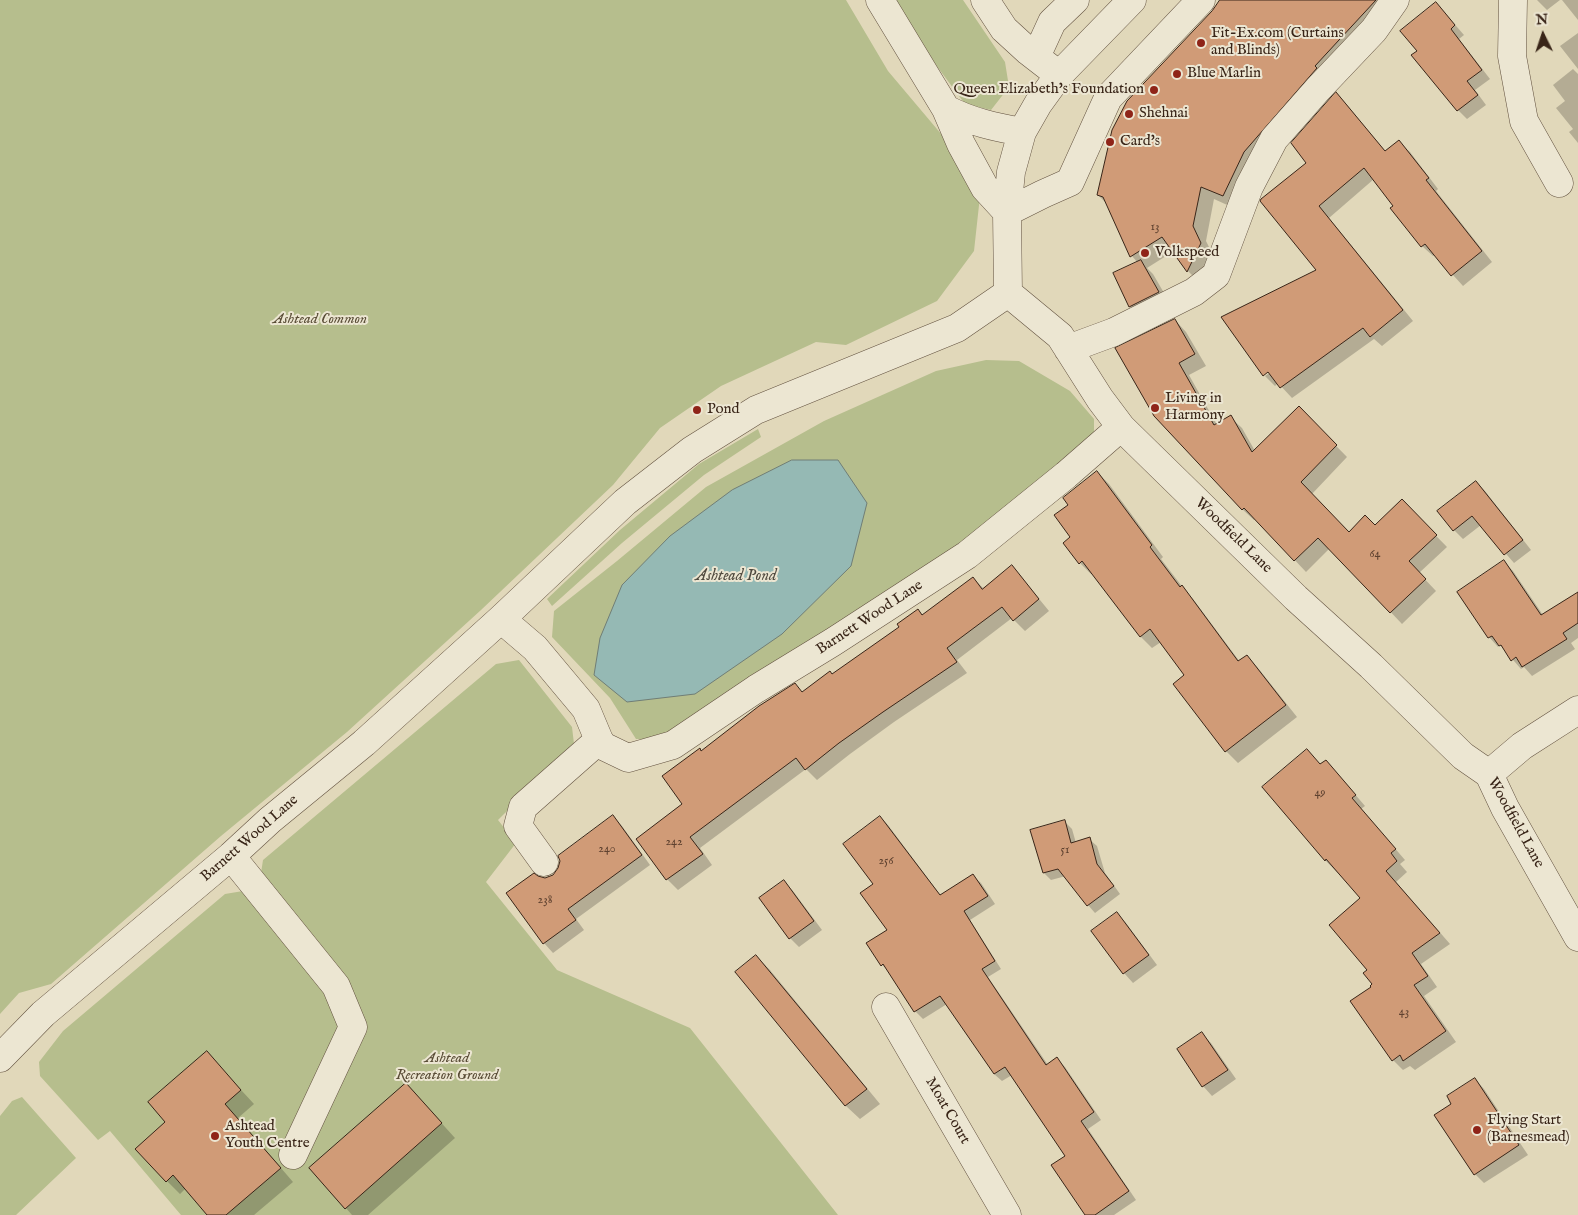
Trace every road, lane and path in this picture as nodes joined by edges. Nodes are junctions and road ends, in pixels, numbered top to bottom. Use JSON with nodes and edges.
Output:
{"nodes":[{"id":1,"x":880,"y":0,"type":"edge"},
{"id":2,"x":985,"y":0,"type":"edge"},
{"id":3,"x":1075,"y":0,"type":"edge"},
{"id":4,"x":1132,"y":0,"type":"edge"},
{"id":5,"x":1201,"y":0,"type":"edge"},
{"id":6,"x":1395,"y":0,"type":"edge"},
{"id":7,"x":1513,"y":0,"type":"edge"},
{"id":8,"x":1036,"y":57,"type":"junction"},
{"id":9,"x":1059,"y":75,"type":"junction"},
{"id":10,"x":946,"y":109,"type":"junction"},
{"id":11,"x":1022,"y":132,"type":"junction"},
{"id":12,"x":1559,"y":183,"type":"dead end"},
{"id":13,"x":1007,"y":212,"type":"junction"},
{"id":14,"x":1008,"y":294,"type":"junction"},
{"id":15,"x":1068,"y":349,"type":"junction"},
{"id":16,"x":1121,"y":426,"type":"junction"},
{"id":17,"x":500,"y":619,"type":"junction"},
{"id":18,"x":1578,"y":710,"type":"edge"},
{"id":19,"x":599,"y":740,"type":"junction"},
{"id":20,"x":1489,"y":774,"type":"junction"},
{"id":21,"x":231,"y":856,"type":"junction"},
{"id":22,"x":544,"y":862,"type":"dead end"},
{"id":23,"x":1578,"y":937,"type":"edge"},
{"id":24,"x":886,"y":1007,"type":"dead end"},
{"id":25,"x":0,"y":1058,"type":"edge"},
{"id":26,"x":293,"y":1155,"type":"dead end"},
{"id":27,"x":1007,"y":1215,"type":"edge"}],
"edges":[{"from":1,"to":10,"type":"street"},
{"from":2,"to":8,"type":"street"},
{"from":3,"to":8,"type":"street"},
{"from":4,"to":9,"type":"street"},
{"from":5,"to":13,"type":"street"},
{"from":6,"to":15,"type":"street"},
{"from":7,"to":12,"type":"street"},
{"from":8,"to":9,"type":"street"},
{"from":9,"to":11,"type":"street"},
{"from":10,"to":11,"type":"street"},
{"from":10,"to":13,"type":"street"},
{"from":11,"to":13,"type":"street"},
{"from":13,"to":14,"type":"street"},
{"from":14,"to":15,"type":"street","name":"Woodfield Lane"},
{"from":14,"to":17,"type":"street","name":"Barnett Wood Lane"},
{"from":15,"to":16,"type":"street","name":"Woodfield Lane"},
{"from":16,"to":19,"type":"street","name":"Barnett Wood Lane"},
{"from":16,"to":20,"type":"street","name":"Woodfield Lane"},
{"from":17,"to":19,"type":"street"},
{"from":17,"to":21,"type":"street","name":"Barnett Wood Lane"},
{"from":18,"to":20,"type":"street"},
{"from":19,"to":22,"type":"street"},
{"from":20,"to":23,"type":"street","name":"Woodfield Lane"},
{"from":21,"to":25,"type":"street","name":"Barnett Wood Lane"},
{"from":21,"to":26,"type":"street"},
{"from":24,"to":27,"type":"street","name":"Moat Court"}]}
